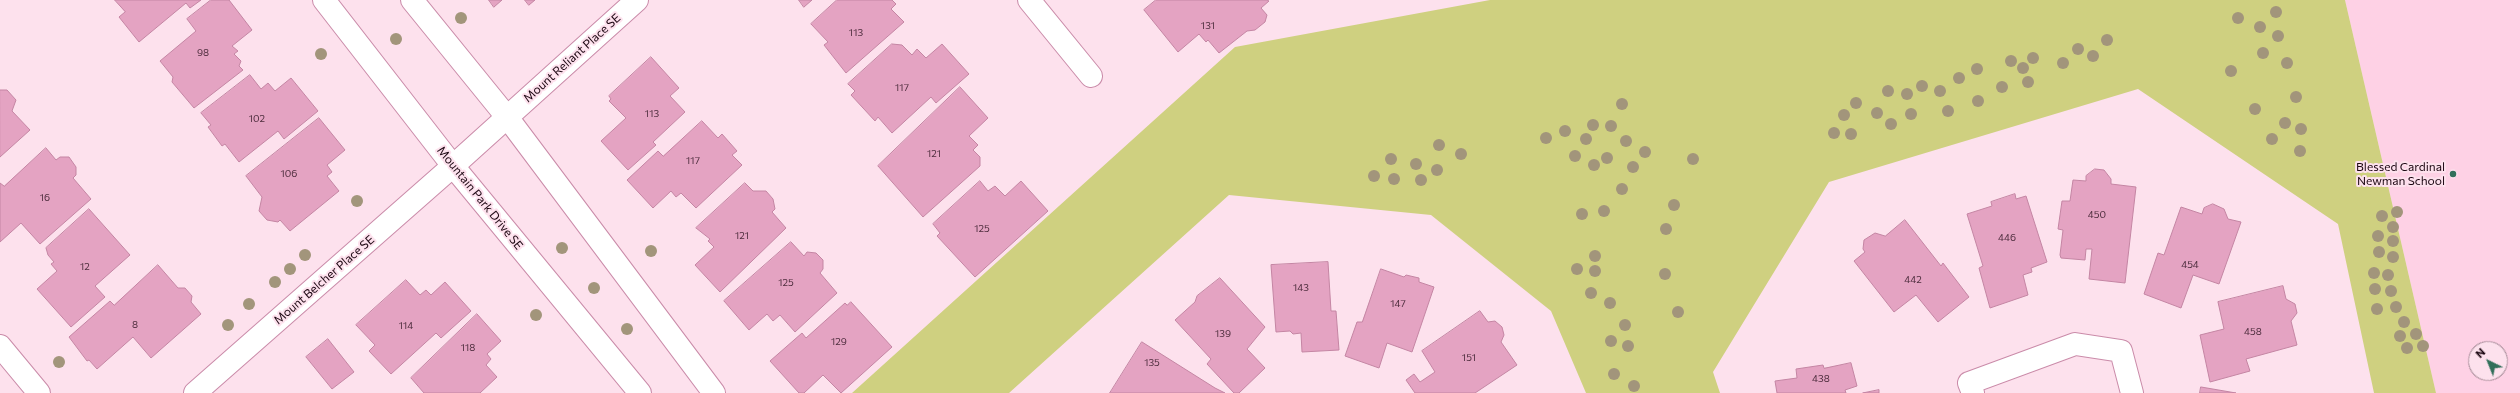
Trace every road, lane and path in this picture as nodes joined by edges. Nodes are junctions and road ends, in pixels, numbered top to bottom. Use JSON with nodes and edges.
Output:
{"nodes":[{"id":1,"x":324,"y":0,"type":"edge"},
{"id":2,"x":412,"y":0,"type":"edge"},
{"id":3,"x":637,"y":0,"type":"edge"},
{"id":4,"x":1029,"y":0,"type":"edge"},
{"id":5,"x":1091,"y":76,"type":"dead end"},
{"id":6,"x":508,"y":117,"type":"junction"},
{"id":7,"x":453,"y":166,"type":"junction"},
{"id":8,"x":0,"y":346,"type":"edge"},
{"id":9,"x":39,"y":393,"type":"edge"},
{"id":10,"x":195,"y":393,"type":"edge"},
{"id":11,"x":640,"y":393,"type":"edge"},
{"id":12,"x":714,"y":393,"type":"edge"},
{"id":13,"x":1973,"y":393,"type":"edge"},
{"id":14,"x":2132,"y":393,"type":"edge"}],
"edges":[{"from":1,"to":7,"type":"street","name":"Mountain Park Drive SE"},
{"from":2,"to":6,"type":"street"},
{"from":3,"to":6,"type":"street","name":"Mount Reliant Place SE"},
{"from":4,"to":5,"type":"street"},
{"from":6,"to":7,"type":"street","name":"Mount Reliant Place SE"},
{"from":6,"to":12,"type":"street"},
{"from":7,"to":10,"type":"street","name":"Mount Belcher Place SE"},
{"from":7,"to":11,"type":"street","name":"Mountain Park Drive SE"},
{"from":8,"to":9,"type":"street"},
{"from":13,"to":14,"type":"street"}]}
